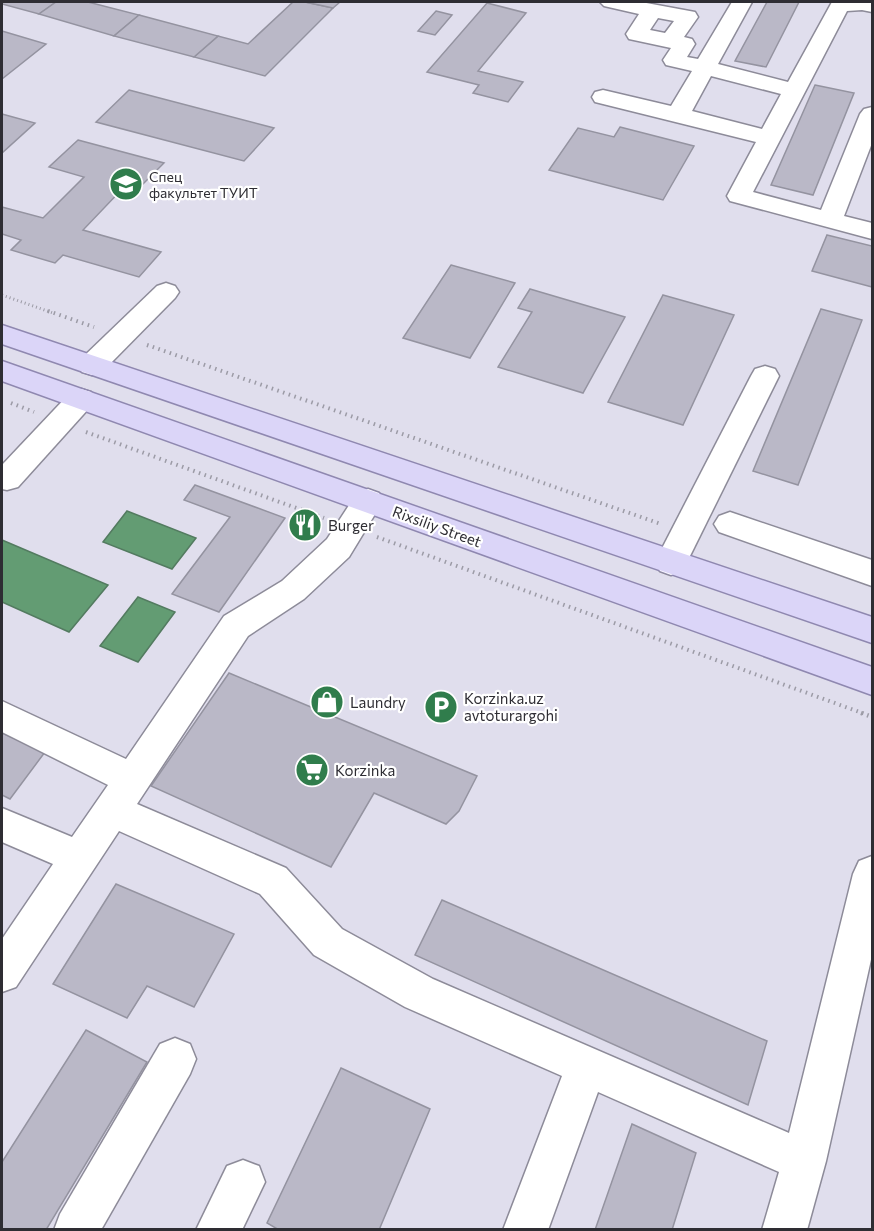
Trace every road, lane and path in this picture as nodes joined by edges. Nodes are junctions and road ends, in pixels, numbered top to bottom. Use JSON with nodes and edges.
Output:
{"nodes":[{"id":1,"x":611,"y":2,"type":"edge"},
{"id":2,"x":742,"y":2,"type":"edge"},
{"id":3,"x":873,"y":6,"type":"edge"},
{"id":4,"x":706,"y":69,"type":"junction"},
{"id":5,"x":793,"y":90,"type":"junction"},
{"id":6,"x":603,"y":97,"type":"dead end"},
{"id":7,"x":873,"y":114,"type":"edge"},
{"id":8,"x":678,"y":115,"type":"junction"},
{"id":9,"x":769,"y":138,"type":"junction"},
{"id":10,"x":830,"y":220,"type":"junction"},
{"id":11,"x":873,"y":231,"type":"edge"},
{"id":12,"x":166,"y":292,"type":"dead end"},
{"id":13,"x":2,"y":295,"type":"edge"},
{"id":14,"x":2,"y":334,"type":"edge"},
{"id":15,"x":120,"y":336,"type":"junction"},
{"id":16,"x":92,"y":365,"type":"junction"},
{"id":17,"x":2,"y":371,"type":"edge"},
{"id":18,"x":765,"y":376,"type":"dead end"},
{"id":19,"x":2,"y":399,"type":"edge"},
{"id":20,"x":81,"y":399,"type":"junction"},
{"id":21,"x":60,"y":422,"type":"junction"},
{"id":22,"x":289,"y":432,"type":"junction"},
{"id":23,"x":265,"y":465,"type":"junction"},
{"id":24,"x":7,"y":479,"type":"dead end"},
{"id":25,"x":360,"y":515,"type":"junction"},
{"id":26,"x":730,"y":524,"type":"dead end"},
{"id":27,"x":685,"y":532,"type":"junction"},
{"id":28,"x":671,"y":562,"type":"junction"},
{"id":29,"x":873,"y":573,"type":"edge"},
{"id":30,"x":842,"y":620,"type":"junction"},
{"id":31,"x":873,"y":630,"type":"edge"},
{"id":32,"x":828,"y":665,"type":"junction"},
{"id":33,"x":873,"y":681,"type":"edge"},
{"id":34,"x":2,"y":716,"type":"edge"},
{"id":35,"x":873,"y":717,"type":"edge"},
{"id":36,"x":134,"y":780,"type":"junction"},
{"id":37,"x":113,"y":811,"type":"junction"},
{"id":38,"x":2,"y":825,"type":"edge"},
{"id":39,"x":81,"y":858,"type":"junction"},
{"id":40,"x":873,"y":874,"type":"edge"},
{"id":41,"x":2,"y":973,"type":"edge"},
{"id":42,"x":175,"y":1059,"type":"dead end"},
{"id":43,"x":586,"y":1067,"type":"junction"},
{"id":44,"x":804,"y":1161,"type":"junction"},
{"id":45,"x":243,"y":1182,"type":"dead end"},
{"id":46,"x":76,"y":1230,"type":"edge"},
{"id":47,"x":218,"y":1230,"type":"edge"},
{"id":48,"x":525,"y":1230,"type":"edge"},
{"id":49,"x":784,"y":1230,"type":"edge"}],
"edges":[{"from":1,"to":4,"type":"street"},
{"from":2,"to":4,"type":"street"},
{"from":3,"to":5,"type":"street"},
{"from":4,"to":5,"type":"street"},
{"from":4,"to":8,"type":"street"},
{"from":5,"to":9,"type":"street"},
{"from":6,"to":8,"type":"street"},
{"from":7,"to":10,"type":"street"},
{"from":8,"to":9,"type":"street"},
{"from":9,"to":10,"type":"street"},
{"from":10,"to":11,"type":"street"},
{"from":12,"to":15,"type":"street"},
{"from":13,"to":15,"type":"path"},
{"from":14,"to":16,"type":"main road"},
{"from":15,"to":16,"type":"street"},
{"from":15,"to":27,"type":"path"},
{"from":16,"to":22,"type":"main road"},
{"from":17,"to":20,"type":"main road","name":"Rixsiliy Street"},
{"from":18,"to":27,"type":"street"},
{"from":19,"to":21,"type":"path"},
{"from":20,"to":21,"type":"street"},
{"from":20,"to":23,"type":"main road","name":"Rixsiliy Street"},
{"from":21,"to":24,"type":"street"},
{"from":21,"to":25,"type":"path"},
{"from":22,"to":23,"type":"main road"},
{"from":22,"to":28,"type":"main road"},
{"from":23,"to":25,"type":"main road","name":"Rixsiliy Street"},
{"from":25,"to":32,"type":"main road","name":"Rixsiliy Street"},
{"from":25,"to":35,"type":"path"},
{"from":25,"to":36,"type":"street"},
{"from":26,"to":29,"type":"street"},
{"from":27,"to":28,"type":"street"},
{"from":28,"to":30,"type":"main road"},
{"from":30,"to":31,"type":"main road"},
{"from":30,"to":32,"type":"main road"},
{"from":32,"to":33,"type":"main road","name":"Rixsiliy Street"},
{"from":34,"to":36,"type":"street"},
{"from":36,"to":37,"type":"street"},
{"from":37,"to":39,"type":"street"},
{"from":37,"to":43,"type":"street"},
{"from":38,"to":39,"type":"street"},
{"from":39,"to":41,"type":"street"},
{"from":40,"to":44,"type":"street"},
{"from":42,"to":46,"type":"street"},
{"from":43,"to":44,"type":"street"},
{"from":43,"to":48,"type":"street"},
{"from":44,"to":49,"type":"street"},
{"from":45,"to":47,"type":"street"}]}
